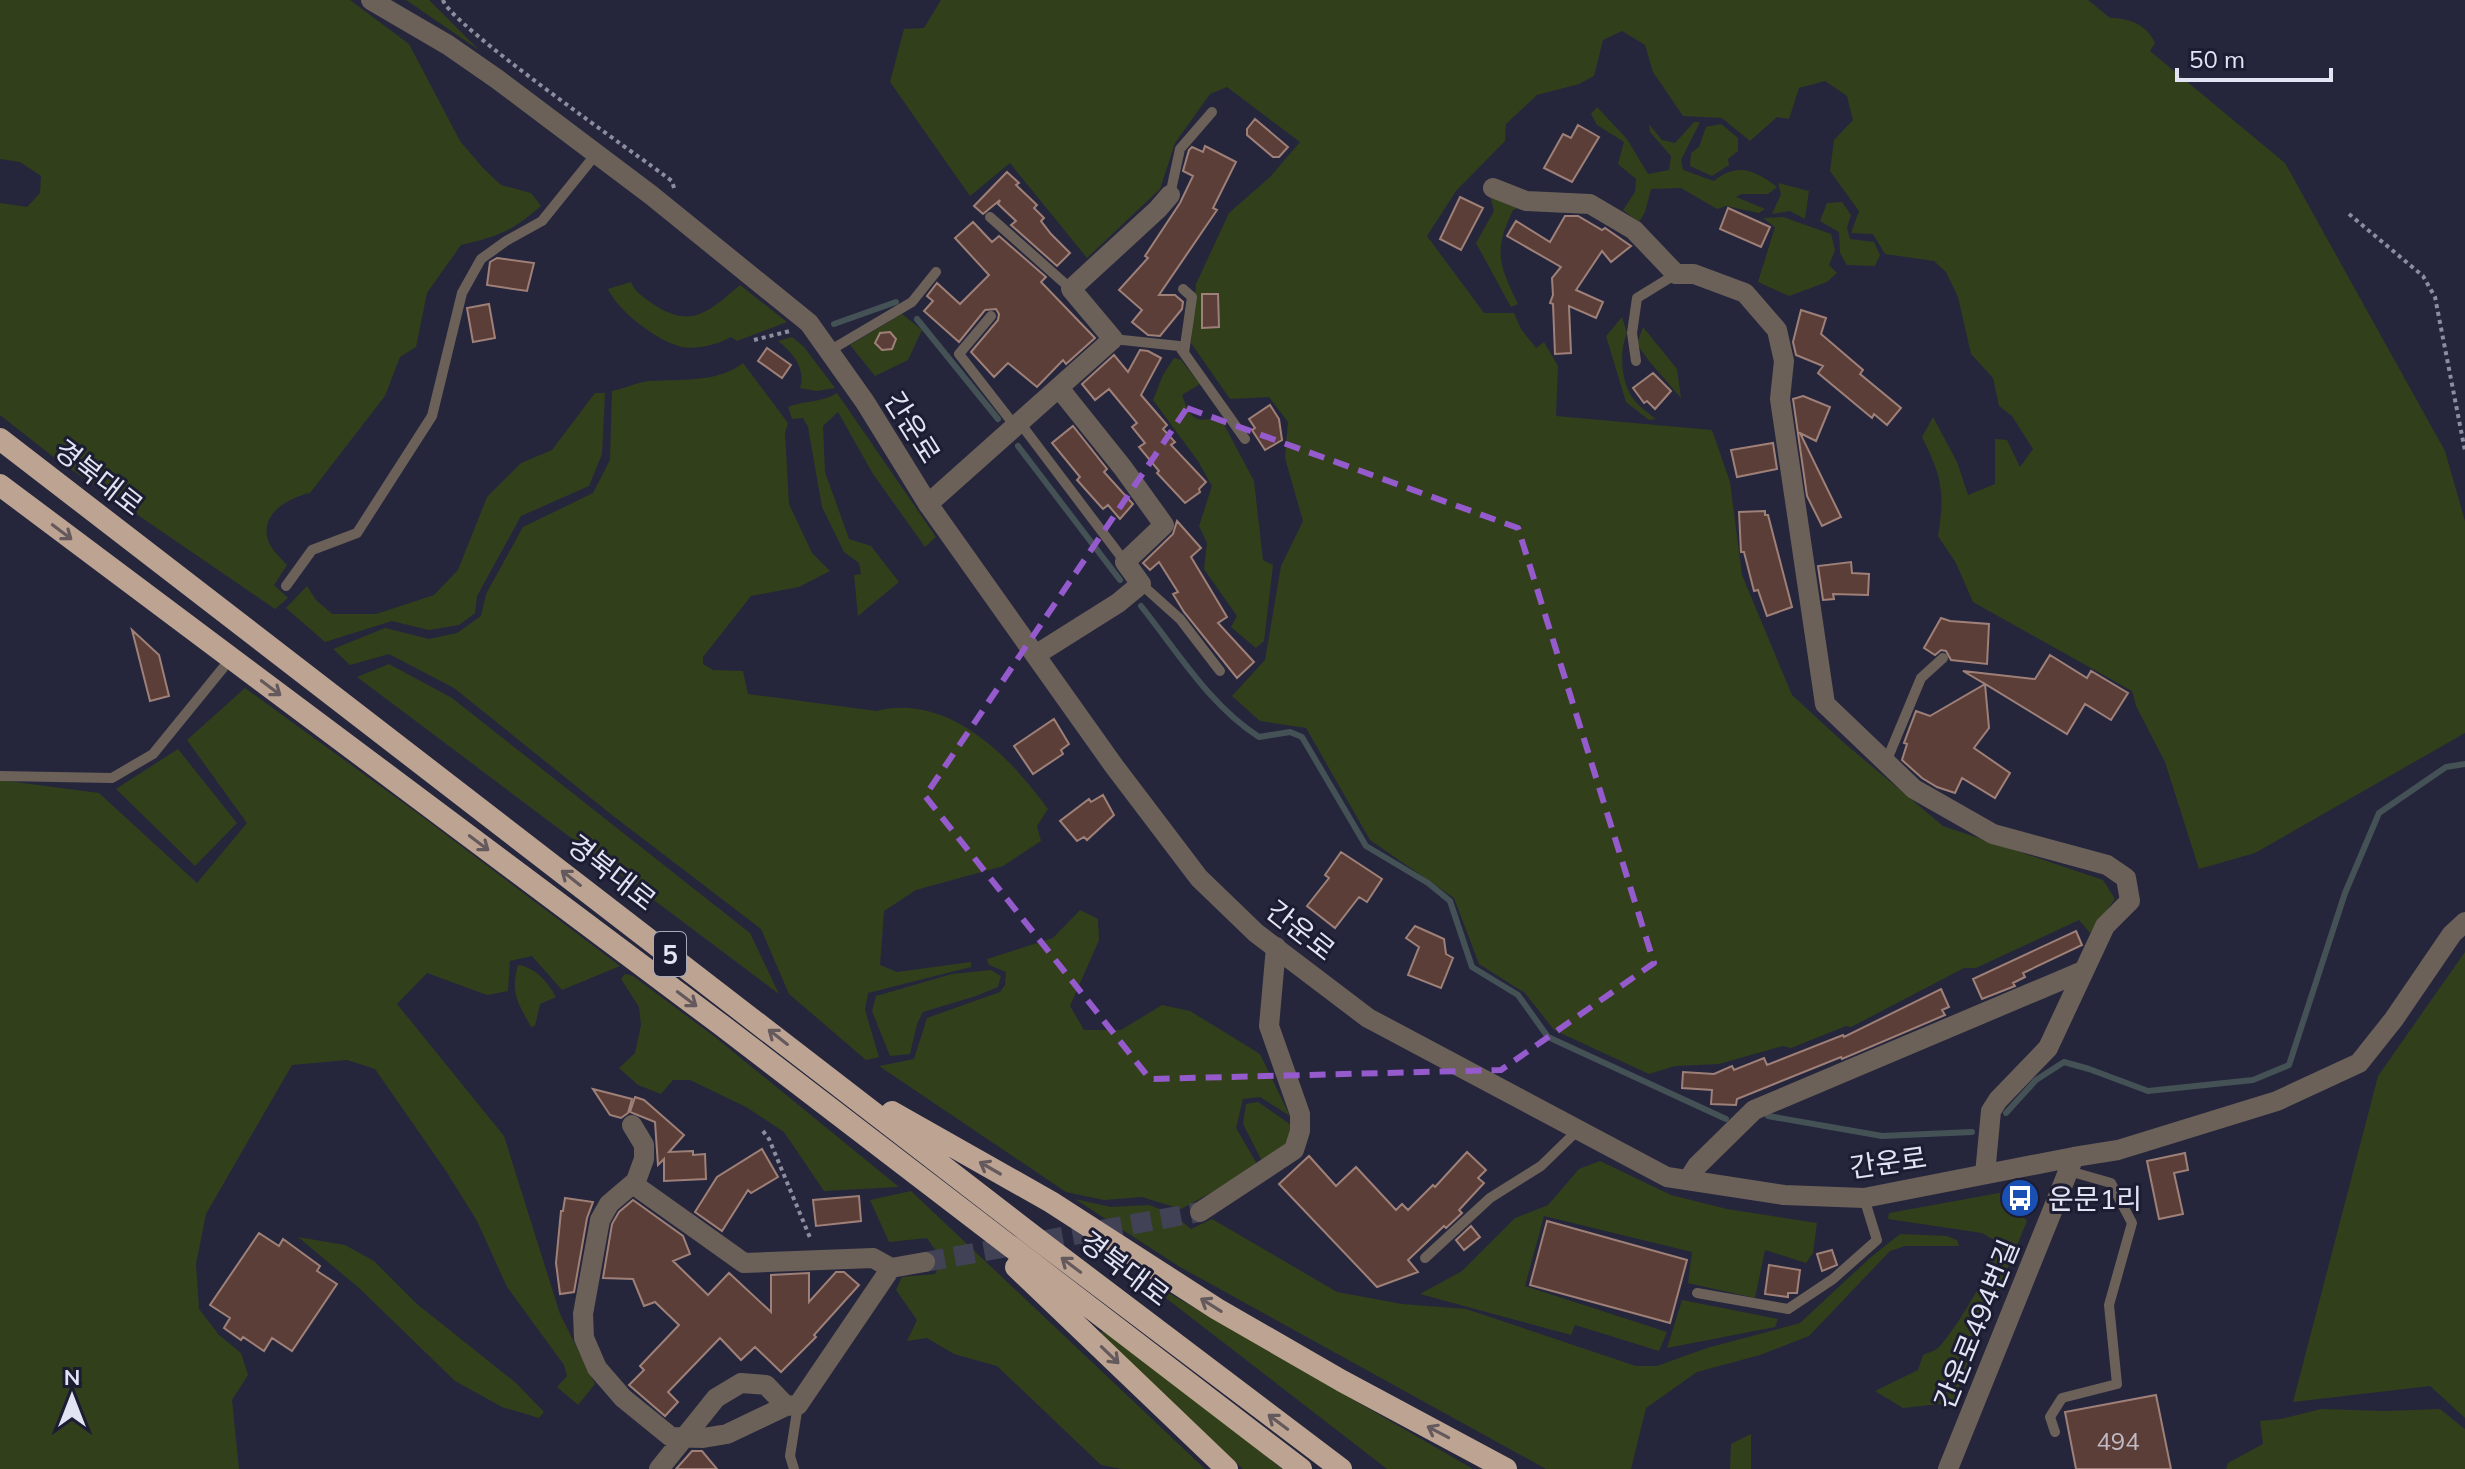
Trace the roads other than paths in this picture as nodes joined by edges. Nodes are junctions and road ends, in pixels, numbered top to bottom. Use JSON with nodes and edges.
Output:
{"nodes":[{"id":1,"x":371,"y":0,"type":"edge"},
{"id":2,"x":1212,"y":112,"type":"dead end"},
{"id":3,"x":596,"y":154,"type":"junction"},
{"id":4,"x":1493,"y":188,"type":"dead end"},
{"id":5,"x":1170,"y":195,"type":"joint"},
{"id":6,"x":990,"y":217,"type":"dead end"},
{"id":7,"x":936,"y":272,"type":"dead end"},
{"id":8,"x":1676,"y":274,"type":"junction"},
{"id":9,"x":1071,"y":289,"type":"junction"},
{"id":10,"x":1183,"y":289,"type":"dead end"},
{"id":11,"x":991,"y":316,"type":"dead end"},
{"id":12,"x":1113,"y":339,"type":"junction"},
{"id":13,"x":829,"y":351,"type":"junction"},
{"id":14,"x":1184,"y":353,"type":"junction"},
{"id":15,"x":1636,"y":361,"type":"dead end"},
{"id":16,"x":1059,"y":388,"type":"junction"},
{"id":17,"x":1018,"y":424,"type":"junction"},
{"id":18,"x":0,"y":439,"type":"edge"},
{"id":19,"x":1245,"y":439,"type":"dead end"},
{"id":20,"x":0,"y":485,"type":"edge"},
{"id":21,"x":928,"y":504,"type":"junction"},
{"id":22,"x":1125,"y":562,"type":"junction"},
{"id":23,"x":1141,"y":584,"type":"junction"},
{"id":24,"x":286,"y":586,"type":"dead end"},
{"id":25,"x":1037,"y":654,"type":"junction"},
{"id":26,"x":1943,"y":658,"type":"dead end"},
{"id":27,"x":223,"y":668,"type":"dead end"},
{"id":28,"x":1220,"y":671,"type":"dead end"},
{"id":29,"x":1886,"y":762,"type":"junction"},
{"id":30,"x":0,"y":776,"type":"edge"},
{"id":31,"x":2465,"y":922,"type":"edge"},
{"id":32,"x":1276,"y":947,"type":"junction"},
{"id":33,"x":2083,"y":971,"type":"junction"},
{"id":34,"x":824,"y":1072,"type":"junction"},
{"id":35,"x":632,"y":1125,"type":"dead end"},
{"id":36,"x":1578,"y":1130,"type":"junction"},
{"id":37,"x":2072,"y":1164,"type":"junction"},
{"id":38,"x":1985,"y":1174,"type":"junction"},
{"id":39,"x":1688,"y":1180,"type":"junction"},
{"id":40,"x":633,"y":1184,"type":"junction"},
{"id":41,"x":1864,"y":1198,"type":"junction"},
{"id":42,"x":954,"y":1203,"type":"junction"},
{"id":43,"x":1200,"y":1212,"type":"tunnel mouth"},
{"id":44,"x":1425,"y":1258,"type":"dead end"},
{"id":45,"x":925,"y":1262,"type":"tunnel mouth"},
{"id":46,"x":891,"y":1268,"type":"junction"},
{"id":47,"x":1697,"y":1293,"type":"dead end"},
{"id":48,"x":792,"y":1406,"type":"junction"},
{"id":49,"x":2055,"y":1432,"type":"dead end"},
{"id":50,"x":685,"y":1436,"type":"junction"},
{"id":51,"x":659,"y":1469,"type":"edge"},
{"id":52,"x":794,"y":1469,"type":"edge"},
{"id":53,"x":1227,"y":1469,"type":"edge"},
{"id":54,"x":1301,"y":1469,"type":"edge"},
{"id":55,"x":1341,"y":1469,"type":"edge"},
{"id":56,"x":1506,"y":1469,"type":"edge"},
{"id":57,"x":1948,"y":1469,"type":"edge"}],
"edges":[{"from":1,"to":3,"type":"street","name":"간운로"},
{"from":2,"to":5,"type":"lane"},
{"from":3,"to":13,"type":"street","name":"간운로"},
{"from":3,"to":24,"type":"lane"},
{"from":4,"to":8,"type":"street"},
{"from":5,"to":9,"type":"street"},
{"from":6,"to":9,"type":"lane"},
{"from":7,"to":13,"type":"lane"},
{"from":8,"to":15,"type":"lane"},
{"from":8,"to":29,"type":"street"},
{"from":9,"to":12,"type":"street"},
{"from":10,"to":14,"type":"lane"},
{"from":11,"to":17,"type":"lane"},
{"from":12,"to":14,"type":"lane"},
{"from":12,"to":16,"type":"street"},
{"from":13,"to":21,"type":"street","name":"간운로"},
{"from":14,"to":19,"type":"lane"},
{"from":16,"to":17,"type":"street"},
{"from":16,"to":22,"type":"street"},
{"from":17,"to":21,"type":"street"},
{"from":17,"to":22,"type":"lane"},
{"from":34,"to":18,"type":"highway","name":"경북대로","number":"5","one_way":true},
{"from":20,"to":42,"type":"highway","name":"경북대로","one_way":true},
{"from":21,"to":25,"type":"street","name":"간운로"},
{"from":22,"to":23,"type":"street"},
{"from":23,"to":25,"type":"street"},
{"from":23,"to":28,"type":"lane"},
{"from":25,"to":32,"type":"street","name":"간운로"},
{"from":26,"to":29,"type":"lane"},
{"from":27,"to":30,"type":"lane"},
{"from":29,"to":33,"type":"street"},
{"from":31,"to":37,"type":"street","name":"간운로"},
{"from":32,"to":36,"type":"street","name":"간운로"},
{"from":32,"to":43,"type":"street"},
{"from":33,"to":38,"type":"street"},
{"from":33,"to":39,"type":"street"},
{"from":55,"to":34,"type":"highway","name":"경북대로","number":"5","one_way":true},
{"from":56,"to":34,"type":"highway","one_way":true},
{"from":35,"to":40,"type":"street"},
{"from":36,"to":39,"type":"street","name":"간운로"},
{"from":36,"to":44,"type":"lane"},
{"from":37,"to":38,"type":"street","name":"간운로"},
{"from":37,"to":49,"type":"lane"},
{"from":37,"to":57,"type":"street","name":"간운로494번길"},
{"from":38,"to":41,"type":"street","name":"간운로"},
{"from":39,"to":41,"type":"street","name":"간운로"},
{"from":40,"to":46,"type":"street"},
{"from":40,"to":50,"type":"street"},
{"from":41,"to":47,"type":"lane"},
{"from":42,"to":53,"type":"highway","one_way":true},
{"from":42,"to":54,"type":"highway","name":"경북대로"},
{"from":45,"to":46,"type":"street"},
{"from":46,"to":48,"type":"street"},
{"from":48,"to":50,"type":"street"},
{"from":48,"to":50,"type":"street"},
{"from":48,"to":52,"type":"lane"},
{"from":50,"to":51,"type":"street"}]}
